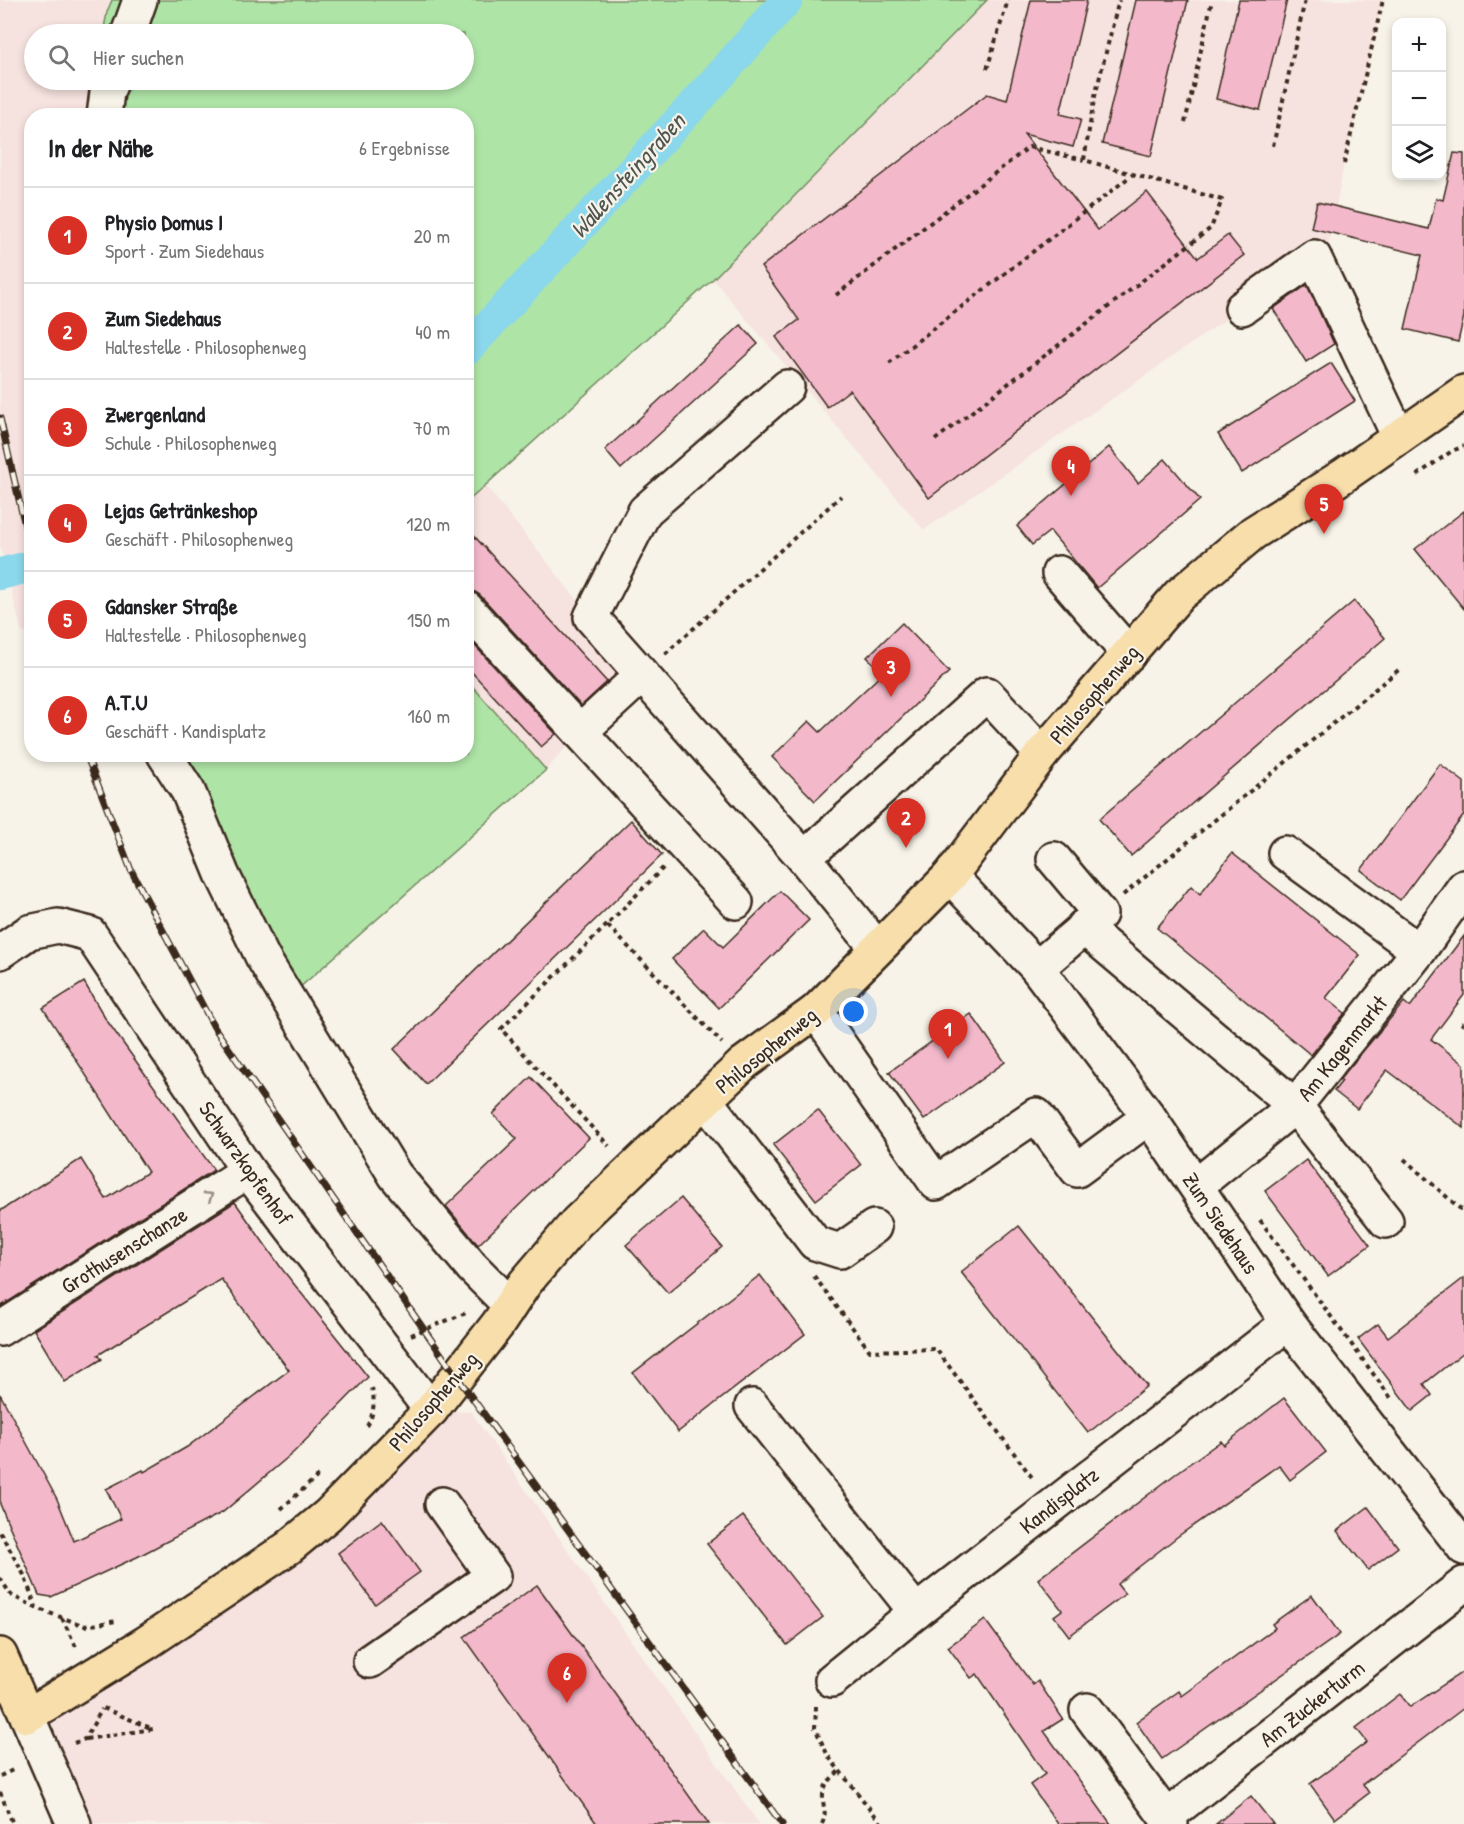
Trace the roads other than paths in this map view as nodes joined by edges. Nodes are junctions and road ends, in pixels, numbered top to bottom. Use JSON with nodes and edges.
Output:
{"nodes":[{"id":1,"x":140,"y":0,"type":"edge"},
{"id":2,"x":132,"y":24,"type":"edge"},
{"id":3,"x":108,"y":90,"type":"edge"},
{"id":4,"x":105,"y":108,"type":"edge"},
{"id":5,"x":1242,"y":308,"type":"dead end"},
{"id":6,"x":787,"y":387,"type":"dead end"},
{"id":7,"x":1464,"y":392,"type":"edge"},
{"id":8,"x":1399,"y":437,"type":"junction"},
{"id":9,"x":1059,"y":573,"type":"dead end"},
{"id":10,"x":474,"y":617,"type":"edge"},
{"id":11,"x":1129,"y":654,"type":"junction"},
{"id":12,"x":642,"y":675,"type":"junction"},
{"id":13,"x":580,"y":732,"type":"junction"},
{"id":14,"x":1042,"y":754,"type":"junction"},
{"id":15,"x":169,"y":762,"type":"edge"},
{"id":16,"x":1285,"y":853,"type":"dead end"},
{"id":17,"x":804,"y":858,"type":"junction"},
{"id":18,"x":1054,"y":859,"type":"dead end"},
{"id":19,"x":950,"y":876,"type":"junction"},
{"id":20,"x":1464,"y":887,"type":"edge"},
{"id":21,"x":736,"y":902,"type":"dead end"},
{"id":22,"x":1091,"y":921,"type":"junction"},
{"id":23,"x":877,"y":948,"type":"junction"},
{"id":24,"x":1419,"y":951,"type":"junction"},
{"id":25,"x":0,"y":952,"type":"edge"},
{"id":26,"x":1037,"y":968,"type":"junction"},
{"id":27,"x":816,"y":1011,"type":"junction"},
{"id":28,"x":705,"y":1100,"type":"junction"},
{"id":29,"x":1295,"y":1106,"type":"junction"},
{"id":30,"x":1149,"y":1117,"type":"junction"},
{"id":31,"x":248,"y":1171,"type":"junction"},
{"id":32,"x":1196,"y":1186,"type":"junction"},
{"id":33,"x":1386,"y":1221,"type":"dead end"},
{"id":34,"x":874,"y":1227,"type":"dead end"},
{"id":35,"x":510,"y":1305,"type":"junction"},
{"id":36,"x":1288,"y":1323,"type":"junction"},
{"id":37,"x":0,"y":1329,"type":"edge"},
{"id":38,"x":752,"y":1406,"type":"dead end"},
{"id":39,"x":431,"y":1410,"type":"junction"},
{"id":40,"x":442,"y":1504,"type":"dead end"},
{"id":41,"x":1464,"y":1548,"type":"edge"},
{"id":42,"x":1464,"y":1584,"type":"edge"},
{"id":43,"x":916,"y":1612,"type":"junction"},
{"id":44,"x":0,"y":1654,"type":"edge"},
{"id":45,"x":370,"y":1661,"type":"dead end"},
{"id":46,"x":832,"y":1680,"type":"road end"},
{"id":47,"x":1087,"y":1710,"type":"dead end"},
{"id":48,"x":27,"y":1716,"type":"junction"},
{"id":49,"x":1168,"y":1821,"type":"edge"},
{"id":50,"x":74,"y":1824,"type":"edge"}],
"edges":[{"from":1,"to":2,"type":"street"},
{"from":3,"to":4,"type":"street"},
{"from":5,"to":8,"type":"street"},
{"from":6,"to":12,"type":"street"},
{"from":7,"to":8,"type":"main road","name":"Philosophenweg"},
{"from":8,"to":11,"type":"main road","name":"Philosophenweg"},
{"from":9,"to":11,"type":"street"},
{"from":10,"to":13,"type":"street"},
{"from":11,"to":14,"type":"main road","name":"Philosophenweg"},
{"from":12,"to":13,"type":"street"},
{"from":12,"to":17,"type":"street"},
{"from":13,"to":21,"type":"street"},
{"from":14,"to":17,"type":"street"},
{"from":14,"to":19,"type":"main road","name":"Philosophenweg"},
{"from":15,"to":35,"type":"street"},
{"from":16,"to":24,"type":"street"},
{"from":17,"to":23,"type":"street"},
{"from":18,"to":22,"type":"street"},
{"from":19,"to":23,"type":"main road","name":"Philosophenweg"},
{"from":19,"to":26,"type":"street","name":"Zum Siedehaus"},
{"from":20,"to":24,"type":"street","name":"Am Kagenmarkt"},
{"from":22,"to":26,"type":"street"},
{"from":22,"to":29,"type":"street"},
{"from":23,"to":27,"type":"main road","name":"Philosophenweg"},
{"from":24,"to":29,"type":"street","name":"Am Kagenmarkt"},
{"from":25,"to":31,"type":"street","name":"Schwarzkopfenhof"},
{"from":26,"to":30,"type":"street","name":"Zum Siedehaus"},
{"from":27,"to":28,"type":"main road","name":"Philosophenweg"},
{"from":27,"to":30,"type":"street"},
{"from":28,"to":34,"type":"street"},
{"from":28,"to":35,"type":"main road","name":"Philosophenweg"},
{"from":29,"to":32,"type":"street","name":"Am Kagenmarkt"},
{"from":29,"to":33,"type":"street"},
{"from":30,"to":32,"type":"street","name":"Zum Siedehaus"},
{"from":37,"to":31,"type":"street","name":"Grothusenschanze","one_way":true},
{"from":31,"to":39,"type":"street","name":"Schwarzkopfenhof"},
{"from":32,"to":36,"type":"street","name":"Zum Siedehaus"},
{"from":35,"to":39,"type":"main road","name":"Philosophenweg"},
{"from":36,"to":41,"type":"street","name":"Zum Siedehaus"},
{"from":36,"to":43,"type":"street","name":"Kandisplatz"},
{"from":38,"to":43,"type":"street"},
{"from":39,"to":48,"type":"main road","name":"Philosophenweg"},
{"from":40,"to":45,"type":"street"},
{"from":42,"to":49,"type":"street","name":"Am Zuckerturm"},
{"from":43,"to":46,"type":"street","name":"Kandisplatz"},
{"from":44,"to":48,"type":"main road"},
{"from":47,"to":49,"type":"street"},
{"from":48,"to":50,"type":"street"}]}
